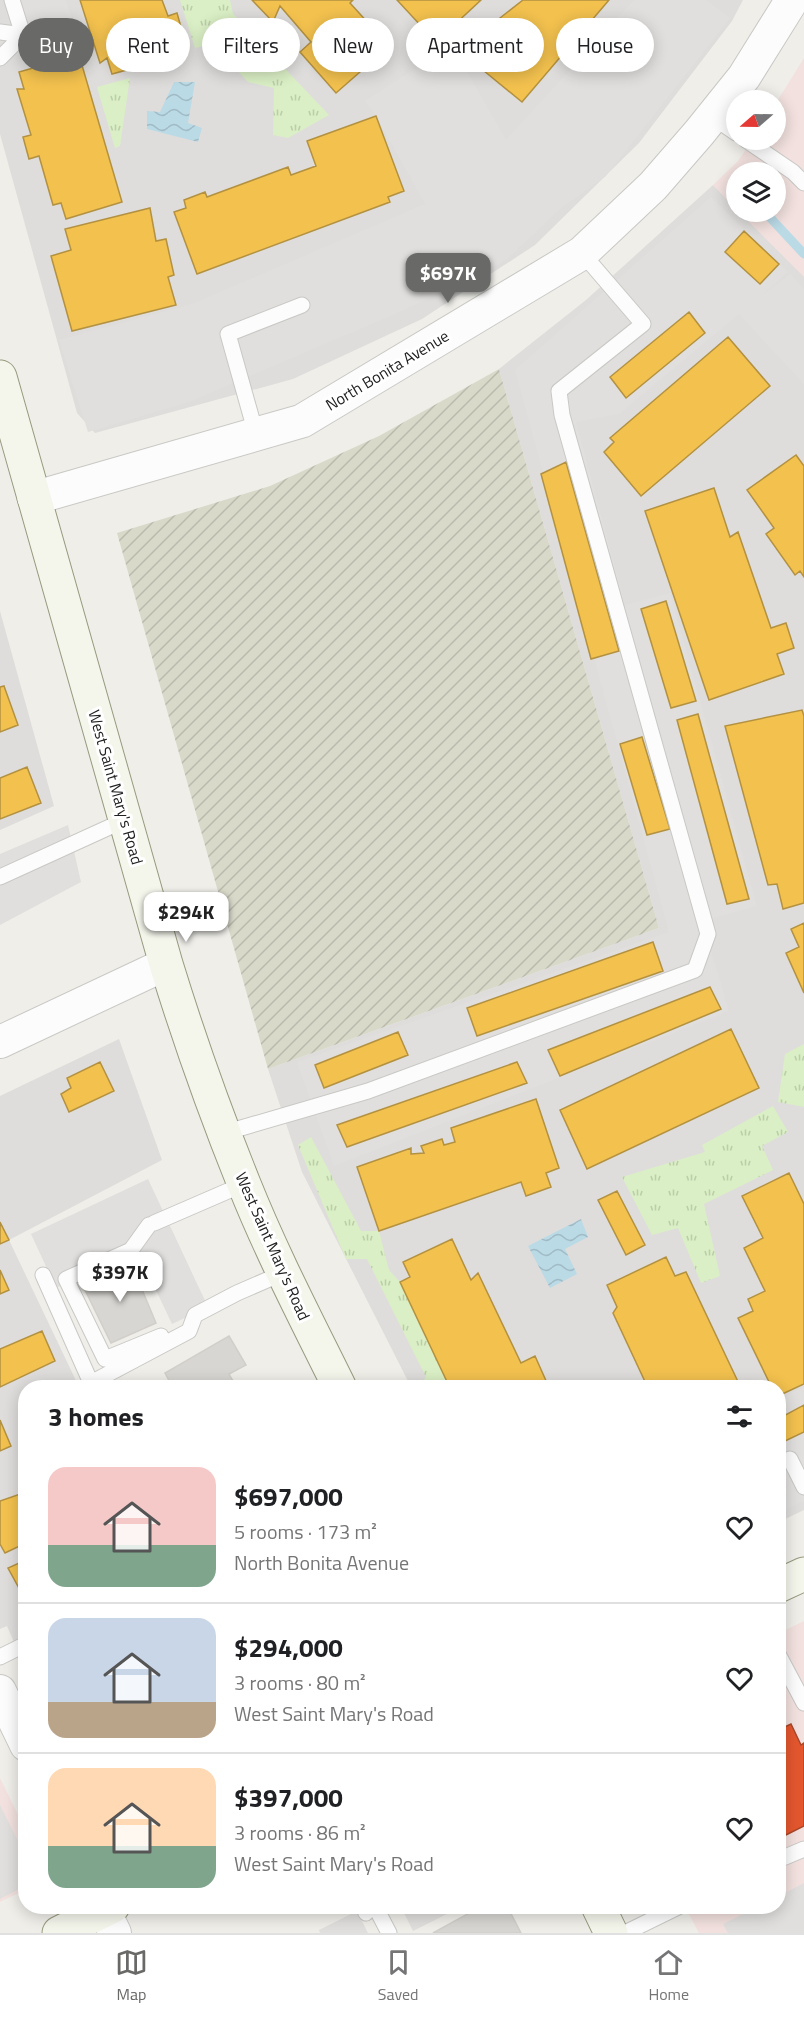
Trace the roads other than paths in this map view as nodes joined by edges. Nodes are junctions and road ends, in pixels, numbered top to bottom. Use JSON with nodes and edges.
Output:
{"nodes":[{"id":1,"x":12,"y":0,"type":"edge"},
{"id":2,"x":792,"y":0,"type":"edge"},
{"id":3,"x":18,"y":19,"type":"edge"},
{"id":4,"x":0,"y":32,"type":"edge"},
{"id":5,"x":18,"y":34,"type":"edge"},
{"id":6,"x":18,"y":40,"type":"edge"},
{"id":7,"x":0,"y":57,"type":"edge"},
{"id":8,"x":725,"y":125,"type":"edge"},
{"id":9,"x":761,"y":150,"type":"edge"},
{"id":10,"x":804,"y":183,"type":"edge"},
{"id":11,"x":582,"y":253,"type":"junction"},
{"id":12,"x":302,"y":305,"type":"dead end"},
{"id":13,"x":0,"y":377,"type":"edge"},
{"id":14,"x":256,"y":434,"type":"junction"},
{"id":15,"x":34,"y":498,"type":"junction"},
{"id":16,"x":125,"y":820,"type":"junction"},
{"id":17,"x":0,"y":877,"type":"edge"},
{"id":18,"x":166,"y":964,"type":"junction"},
{"id":19,"x":0,"y":1042,"type":"edge"},
{"id":20,"x":224,"y":1133,"type":"junction"},
{"id":21,"x":244,"y":1184,"type":"junction"},
{"id":22,"x":283,"y":1273,"type":"junction"},
{"id":23,"x":43,"y":1275,"type":"dead end"},
{"id":24,"x":184,"y":1333,"type":"junction"},
{"id":25,"x":90,"y":1380,"type":"edge"},
{"id":26,"x":97,"y":1380,"type":"edge"},
{"id":27,"x":336,"y":1380,"type":"edge"},
{"id":28,"x":790,"y":1459,"type":"dead end"},
{"id":29,"x":804,"y":1487,"type":"edge"},
{"id":30,"x":804,"y":1574,"type":"edge"},
{"id":31,"x":786,"y":1582,"type":"edge"},
{"id":32,"x":18,"y":1648,"type":"edge"},
{"id":33,"x":0,"y":1657,"type":"edge"},
{"id":34,"x":786,"y":1668,"type":"edge"},
{"id":35,"x":0,"y":1691,"type":"edge"},
{"id":36,"x":804,"y":1701,"type":"edge"},
{"id":37,"x":18,"y":1729,"type":"edge"},
{"id":38,"x":804,"y":1849,"type":"edge"},
{"id":39,"x":786,"y":1857,"type":"edge"},
{"id":40,"x":108,"y":1914,"type":"edge"},
{"id":41,"x":372,"y":1914,"type":"edge"},
{"id":42,"x":601,"y":1914,"type":"edge"},
{"id":43,"x":664,"y":1914,"type":"edge"},
{"id":44,"x":59,"y":1933,"type":"edge"},
{"id":45,"x":389,"y":1933,"type":"edge"},
{"id":46,"x":610,"y":1933,"type":"edge"},
{"id":47,"x":625,"y":1933,"type":"edge"}],
"edges":[{"from":1,"to":3,"type":"lane"},
{"from":2,"to":8,"type":"street","name":"North Bonita Avenue"},
{"from":4,"to":5,"type":"lane"},
{"from":6,"to":7,"type":"lane"},
{"from":8,"to":11,"type":"street","name":"North Bonita Avenue"},
{"from":9,"to":10,"type":"lane"},
{"from":11,"to":14,"type":"street","name":"North Bonita Avenue"},
{"from":11,"to":20,"type":"lane"},
{"from":12,"to":14,"type":"lane"},
{"from":13,"to":15,"type":"main road","name":"West Saint Mary's Road"},
{"from":14,"to":15,"type":"street","name":"North Bonita Avenue"},
{"from":15,"to":16,"type":"main road","name":"West Saint Mary's Road"},
{"from":16,"to":17,"type":"lane"},
{"from":16,"to":18,"type":"main road","name":"West Saint Mary's Road"},
{"from":18,"to":19,"type":"street"},
{"from":18,"to":20,"type":"main road","name":"West Saint Mary's Road"},
{"from":20,"to":21,"type":"main road","name":"West Saint Mary's Road"},
{"from":21,"to":22,"type":"main road","name":"West Saint Mary's Road"},
{"from":21,"to":24,"type":"lane"},
{"from":22,"to":24,"type":"lane"},
{"from":22,"to":27,"type":"main road","name":"West Saint Mary's Road"},
{"from":23,"to":25,"type":"lane"},
{"from":24,"to":26,"type":"lane"},
{"from":28,"to":29,"type":"lane"},
{"from":30,"to":31,"type":"main road"},
{"from":32,"to":33,"type":"lane"},
{"from":34,"to":36,"type":"lane"},
{"from":35,"to":37,"type":"street"},
{"from":38,"to":39,"type":"lane"},
{"from":40,"to":44,"type":"main road"},
{"from":41,"to":45,"type":"lane"},
{"from":42,"to":46,"type":"main road"},
{"from":43,"to":47,"type":"lane"}]}
